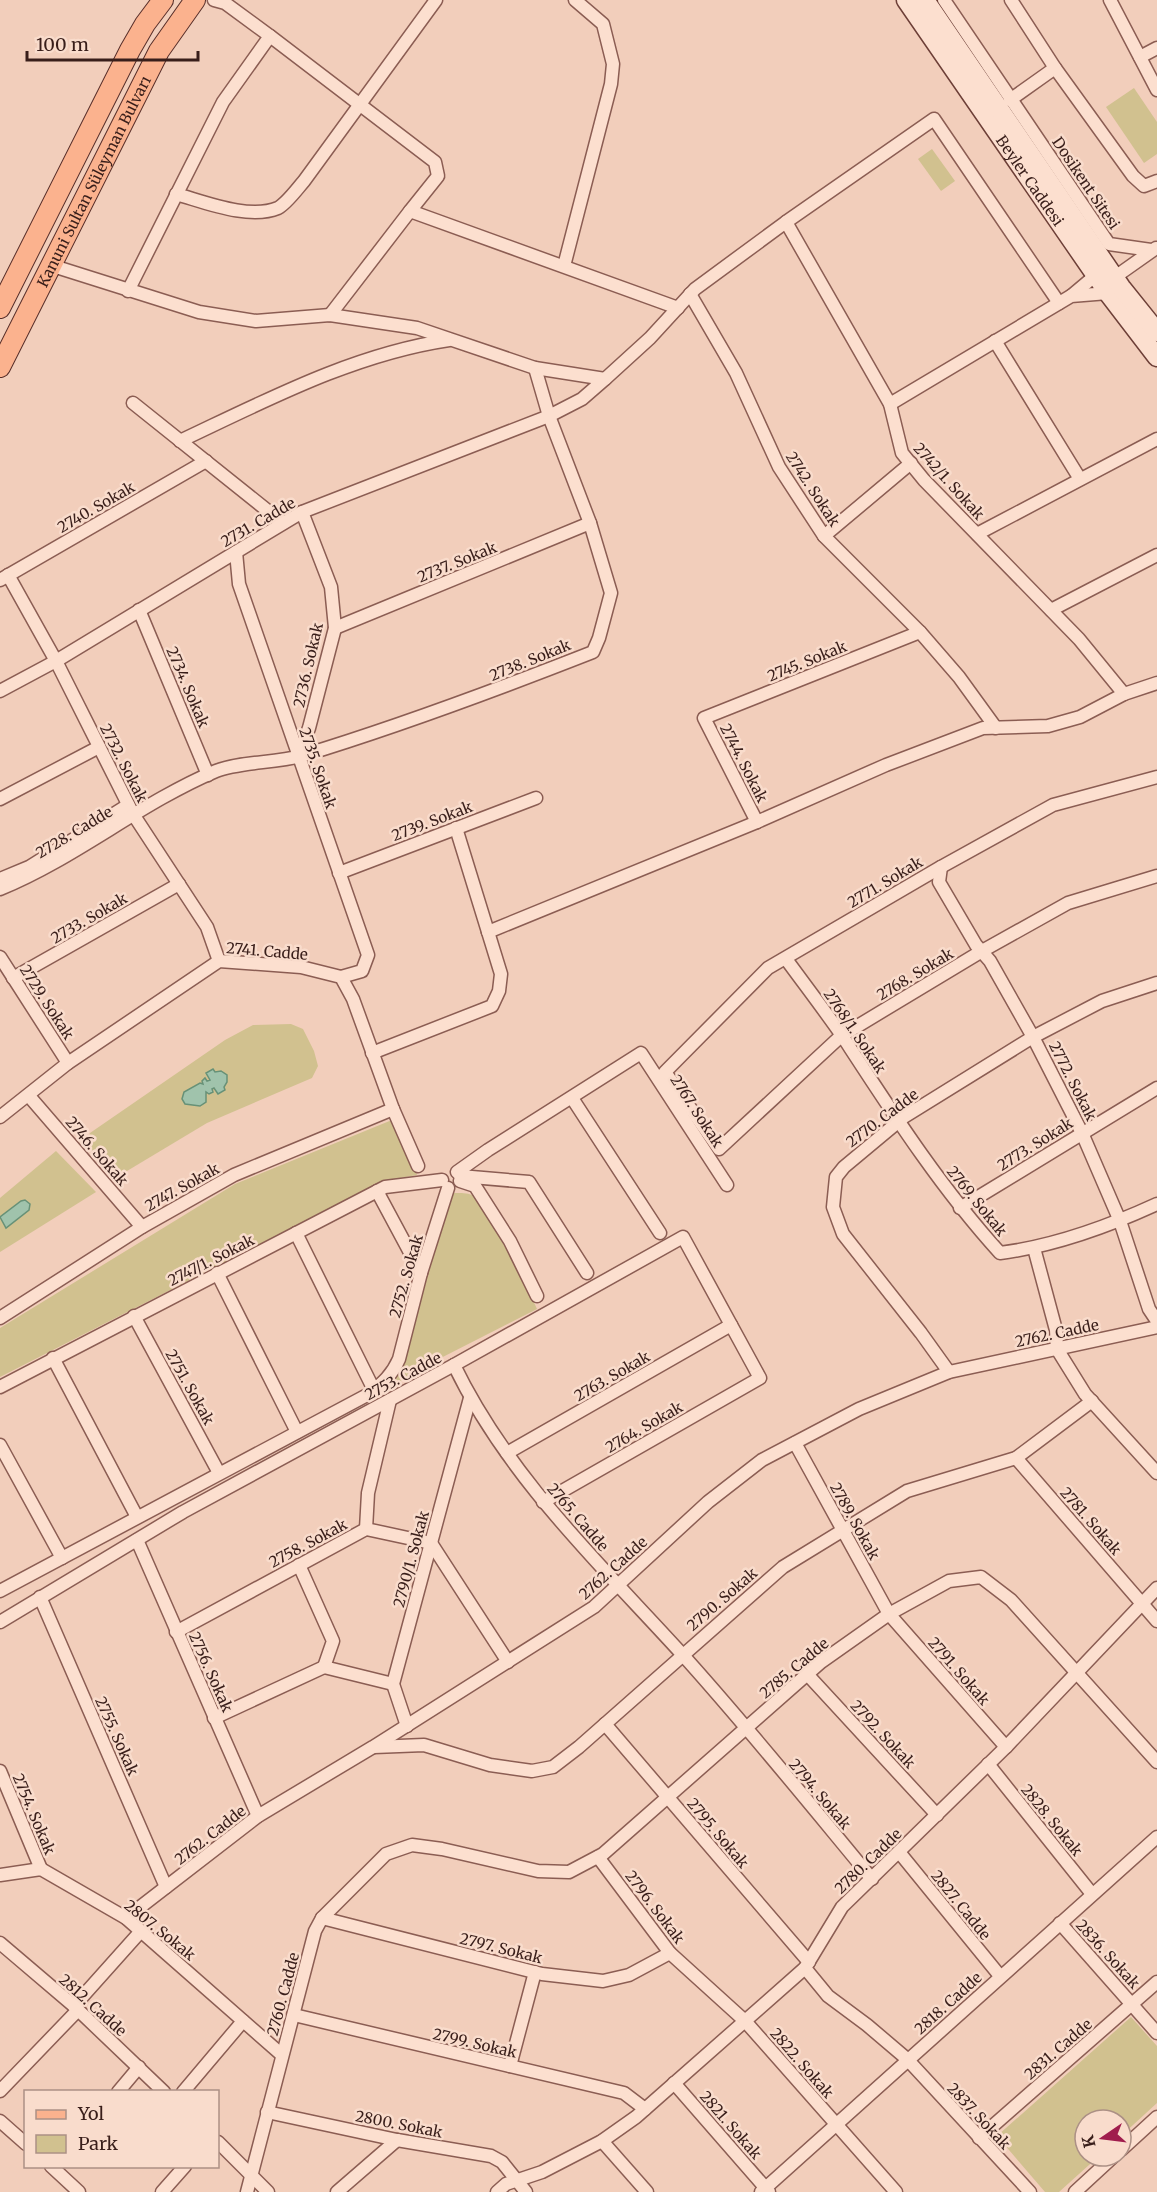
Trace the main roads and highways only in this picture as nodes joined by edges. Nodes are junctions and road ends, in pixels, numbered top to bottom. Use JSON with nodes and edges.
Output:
{"nodes":[{"id":1,"x":163,"y":0,"type":"edge"},
{"id":2,"x":195,"y":0,"type":"edge"},
{"id":3,"x":906,"y":0,"type":"edge"},
{"id":4,"x":925,"y":0,"type":"edge"},
{"id":5,"x":1110,"y":280,"type":"junction"},
{"id":6,"x":0,"y":308,"type":"edge"},
{"id":7,"x":1155,"y":346,"type":"edge"},
{"id":8,"x":0,"y":367,"type":"edge"}],
"edges":[{"from":1,"to":6,"type":"main road","name":"Kanuni Sultan Süleyman Bulvarı"},
{"from":2,"to":8,"type":"main road","name":"Kanuni Sultan Süleyman Bulvarı"},
{"from":3,"to":5,"type":"main road","name":"Beyler Caddesi"},
{"from":4,"to":5,"type":"main road","name":"Beyler Caddesi"},
{"from":5,"to":7,"type":"main road","name":"Beyler Caddesi"}]}
